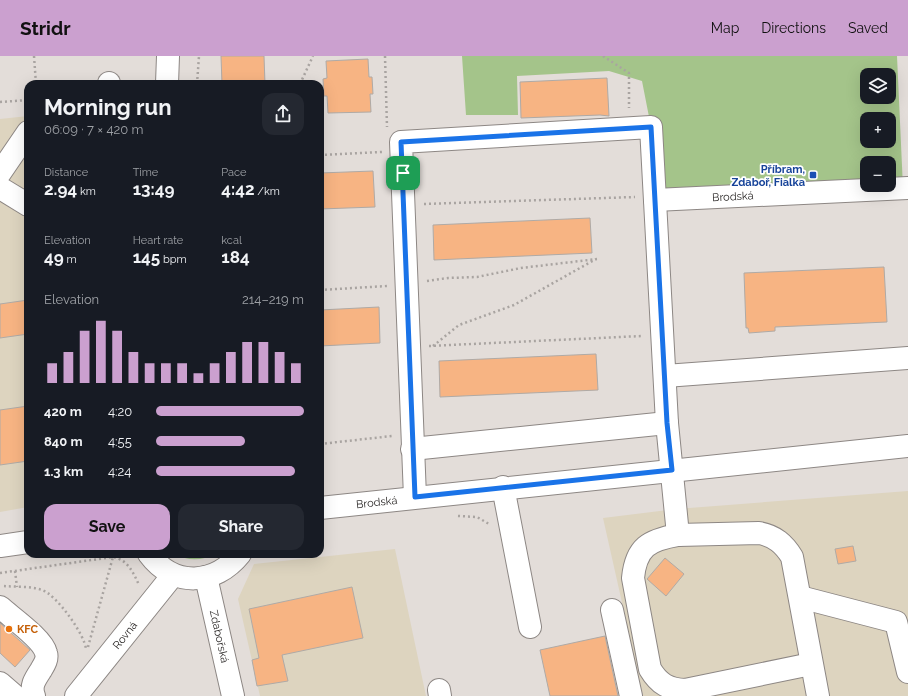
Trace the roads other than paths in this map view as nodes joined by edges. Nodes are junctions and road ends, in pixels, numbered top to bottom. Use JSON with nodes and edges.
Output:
{"nodes":[{"id":1,"x":168,"y":56,"type":"edge"},
{"id":2,"x":167,"y":80,"type":"edge"},
{"id":3,"x":24,"y":138,"type":"edge"},
{"id":4,"x":0,"y":173,"type":"edge"},
{"id":5,"x":0,"y":188,"type":"edge"},
{"id":6,"x":908,"y":188,"type":"edge"},
{"id":7,"x":655,"y":198,"type":"junction"},
{"id":8,"x":24,"y":203,"type":"edge"},
{"id":9,"x":908,"y":358,"type":"edge"},
{"id":10,"x":665,"y":376,"type":"junction"},
{"id":11,"x":667,"y":423,"type":"junction"},
{"id":12,"x":412,"y":441,"type":"junction"},
{"id":13,"x":908,"y":446,"type":"edge"},
{"id":14,"x":672,"y":470,"type":"junction"},
{"id":15,"x":503,"y":487,"type":"junction"},
{"id":16,"x":415,"y":497,"type":"junction"},
{"id":17,"x":324,"y":508,"type":"edge"},
{"id":18,"x":678,"y":535,"type":"junction"},
{"id":19,"x":24,"y":543,"type":"edge"},
{"id":20,"x":0,"y":546,"type":"edge"},
{"id":21,"x":152,"y":558,"type":"edge"},
{"id":22,"x":236,"y":558,"type":"edge"},
{"id":23,"x":173,"y":575,"type":"junction"},
{"id":24,"x":206,"y":577,"type":"junction"},
{"id":25,"x":800,"y":598,"type":"junction"},
{"id":26,"x":0,"y":607,"type":"edge"},
{"id":27,"x":612,"y":610,"type":"dead end"},
{"id":28,"x":530,"y":627,"type":"dead end"},
{"id":29,"x":811,"y":664,"type":"junction"},
{"id":30,"x":908,"y":672,"type":"edge"},
{"id":31,"x":0,"y":683,"type":"edge"},
{"id":32,"x":15,"y":696,"type":"edge"},
{"id":33,"x":34,"y":696,"type":"edge"},
{"id":34,"x":76,"y":696,"type":"edge"},
{"id":35,"x":233,"y":696,"type":"edge"},
{"id":36,"x":631,"y":696,"type":"edge"},
{"id":37,"x":818,"y":696,"type":"edge"}],
"edges":[{"from":1,"to":2,"type":"street"},
{"from":3,"to":4,"type":"street"},
{"from":5,"to":8,"type":"street"},
{"from":6,"to":7,"type":"street","name":"Brodská"},
{"from":7,"to":10,"type":"street"},
{"from":7,"to":12,"type":"street"},
{"from":9,"to":10,"type":"street"},
{"from":10,"to":11,"type":"street"},
{"from":11,"to":12,"type":"street"},
{"from":11,"to":14,"type":"street"},
{"from":12,"to":16,"type":"street"},
{"from":13,"to":14,"type":"street","name":"Brodská"},
{"from":14,"to":15,"type":"street","name":"Brodská"},
{"from":14,"to":18,"type":"street"},
{"from":15,"to":16,"type":"street","name":"Brodská"},
{"from":15,"to":28,"type":"street"},
{"from":16,"to":17,"type":"street","name":"Brodská"},
{"from":18,"to":25,"type":"street"},
{"from":18,"to":29,"type":"street"},
{"from":19,"to":20,"type":"street"},
{"from":21,"to":23,"type":"street"},
{"from":22,"to":24,"type":"street"},
{"from":23,"to":24,"type":"street"},
{"from":23,"to":34,"type":"street","name":"Rovná"},
{"from":24,"to":35,"type":"street","name":"Zdabořská"},
{"from":25,"to":29,"type":"street"},
{"from":25,"to":30,"type":"street"},
{"from":26,"to":33,"type":"street"},
{"from":27,"to":36,"type":"street"},
{"from":29,"to":37,"type":"street"},
{"from":31,"to":32,"type":"street"}]}
